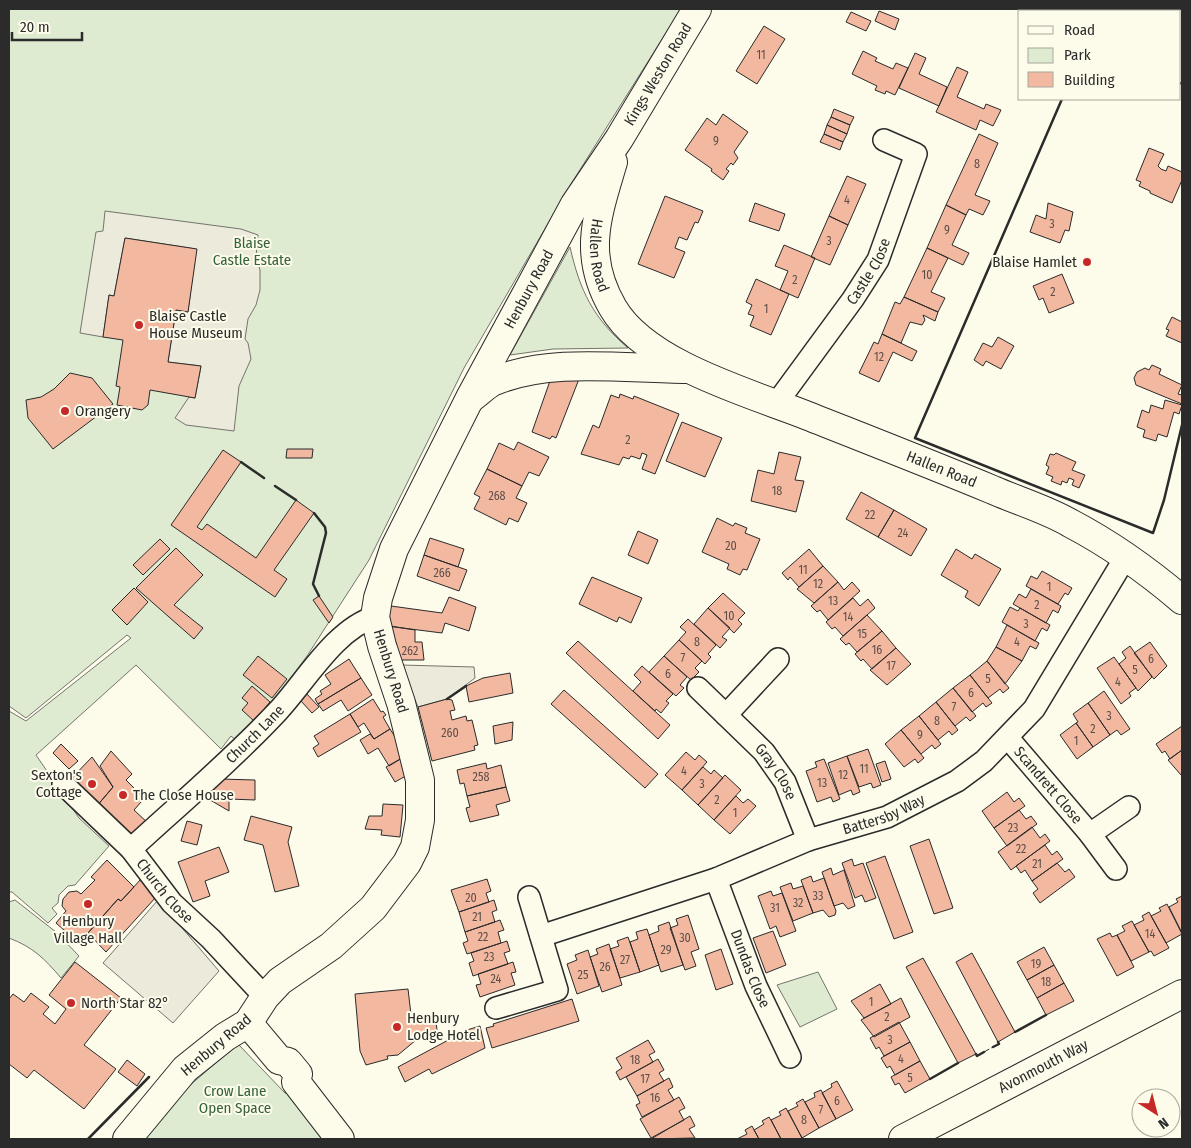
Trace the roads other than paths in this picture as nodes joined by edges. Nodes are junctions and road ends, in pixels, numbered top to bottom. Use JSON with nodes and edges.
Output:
{"nodes":[{"id":1,"x":697,"y":9,"type":"edge"},
{"id":2,"x":619,"y":139,"type":"junction"},
{"id":3,"x":884,"y":140,"type":"dead end"},
{"id":4,"x":687,"y":369,"type":"junction"},
{"id":5,"x":470,"y":398,"type":"junction"},
{"id":6,"x":776,"y":404,"type":"junction"},
{"id":7,"x":1125,"y":558,"type":"junction"},
{"id":8,"x":1182,"y":600,"type":"edge"},
{"id":9,"x":375,"y":617,"type":"junction"},
{"id":10,"x":778,"y":659,"type":"dead end"},
{"id":11,"x":698,"y":688,"type":"dead end"},
{"id":12,"x":726,"y":715,"type":"junction"},
{"id":13,"x":1008,"y":738,"type":"junction"},
{"id":14,"x":63,"y":784,"type":"dead end"},
{"id":15,"x":1129,"y":807,"type":"dead end"},
{"id":16,"x":1090,"y":834,"type":"junction"},
{"id":17,"x":808,"y":840,"type":"junction"},
{"id":18,"x":131,"y":849,"type":"junction"},
{"id":19,"x":1116,"y":869,"type":"dead end"},
{"id":20,"x":716,"y":879,"type":"junction"},
{"id":21,"x":529,"y":897,"type":"dead end"},
{"id":22,"x":541,"y":936,"type":"junction"},
{"id":23,"x":1182,"y":994,"type":"edge"},
{"id":24,"x":265,"y":997,"type":"junction"},
{"id":25,"x":496,"y":1008,"type":"dead end"},
{"id":26,"x":248,"y":1023,"type":"junction"},
{"id":27,"x":790,"y":1057,"type":"dead end"},
{"id":28,"x":127,"y":1139,"type":"edge"},
{"id":29,"x":340,"y":1139,"type":"edge"},
{"id":30,"x":903,"y":1139,"type":"edge"}],
"edges":[{"from":1,"to":2,"type":"main road","name":"Kings Weston Road"},
{"from":2,"to":4,"type":"main road","name":"Hallen Road"},
{"from":2,"to":5,"type":"main road","name":"Henbury Road"},
{"from":3,"to":6,"type":"street","name":"Castle Close"},
{"from":4,"to":5,"type":"main road","name":"Hallen Road"},
{"from":4,"to":6,"type":"main road","name":"Hallen Road"},
{"from":5,"to":9,"type":"main road","name":"Henbury Road"},
{"from":6,"to":7,"type":"main road","name":"Hallen Road"},
{"from":7,"to":8,"type":"main road","name":"Hallen Road"},
{"from":7,"to":13,"type":"street","name":"Battersby Way"},
{"from":9,"to":18,"type":"street","name":"Church Lane"},
{"from":9,"to":24,"type":"main road","name":"Henbury Road"},
{"from":10,"to":12,"type":"street"},
{"from":11,"to":12,"type":"street","name":"Gray Close"},
{"from":12,"to":17,"type":"street","name":"Gray Close"},
{"from":13,"to":16,"type":"street","name":"Scandrett Close"},
{"from":13,"to":17,"type":"street","name":"Battersby Way"},
{"from":14,"to":18,"type":"street","name":"Church Close"},
{"from":15,"to":16,"type":"street","name":"Scandrett Close"},
{"from":16,"to":19,"type":"street","name":"Scandrett Close"},
{"from":17,"to":20,"type":"street","name":"Battersby Way"},
{"from":18,"to":24,"type":"street","name":"Church Close"},
{"from":20,"to":22,"type":"street","name":"Battersby Way"},
{"from":20,"to":27,"type":"street","name":"Dundas Close"},
{"from":21,"to":22,"type":"street"},
{"from":22,"to":25,"type":"street"},
{"from":23,"to":30,"type":"main road","name":"Avonmouth Way"},
{"from":24,"to":26,"type":"main road","name":"Henbury Road"},
{"from":26,"to":28,"type":"main road","name":"Henbury Road"},
{"from":26,"to":29,"type":"main road"}]}
